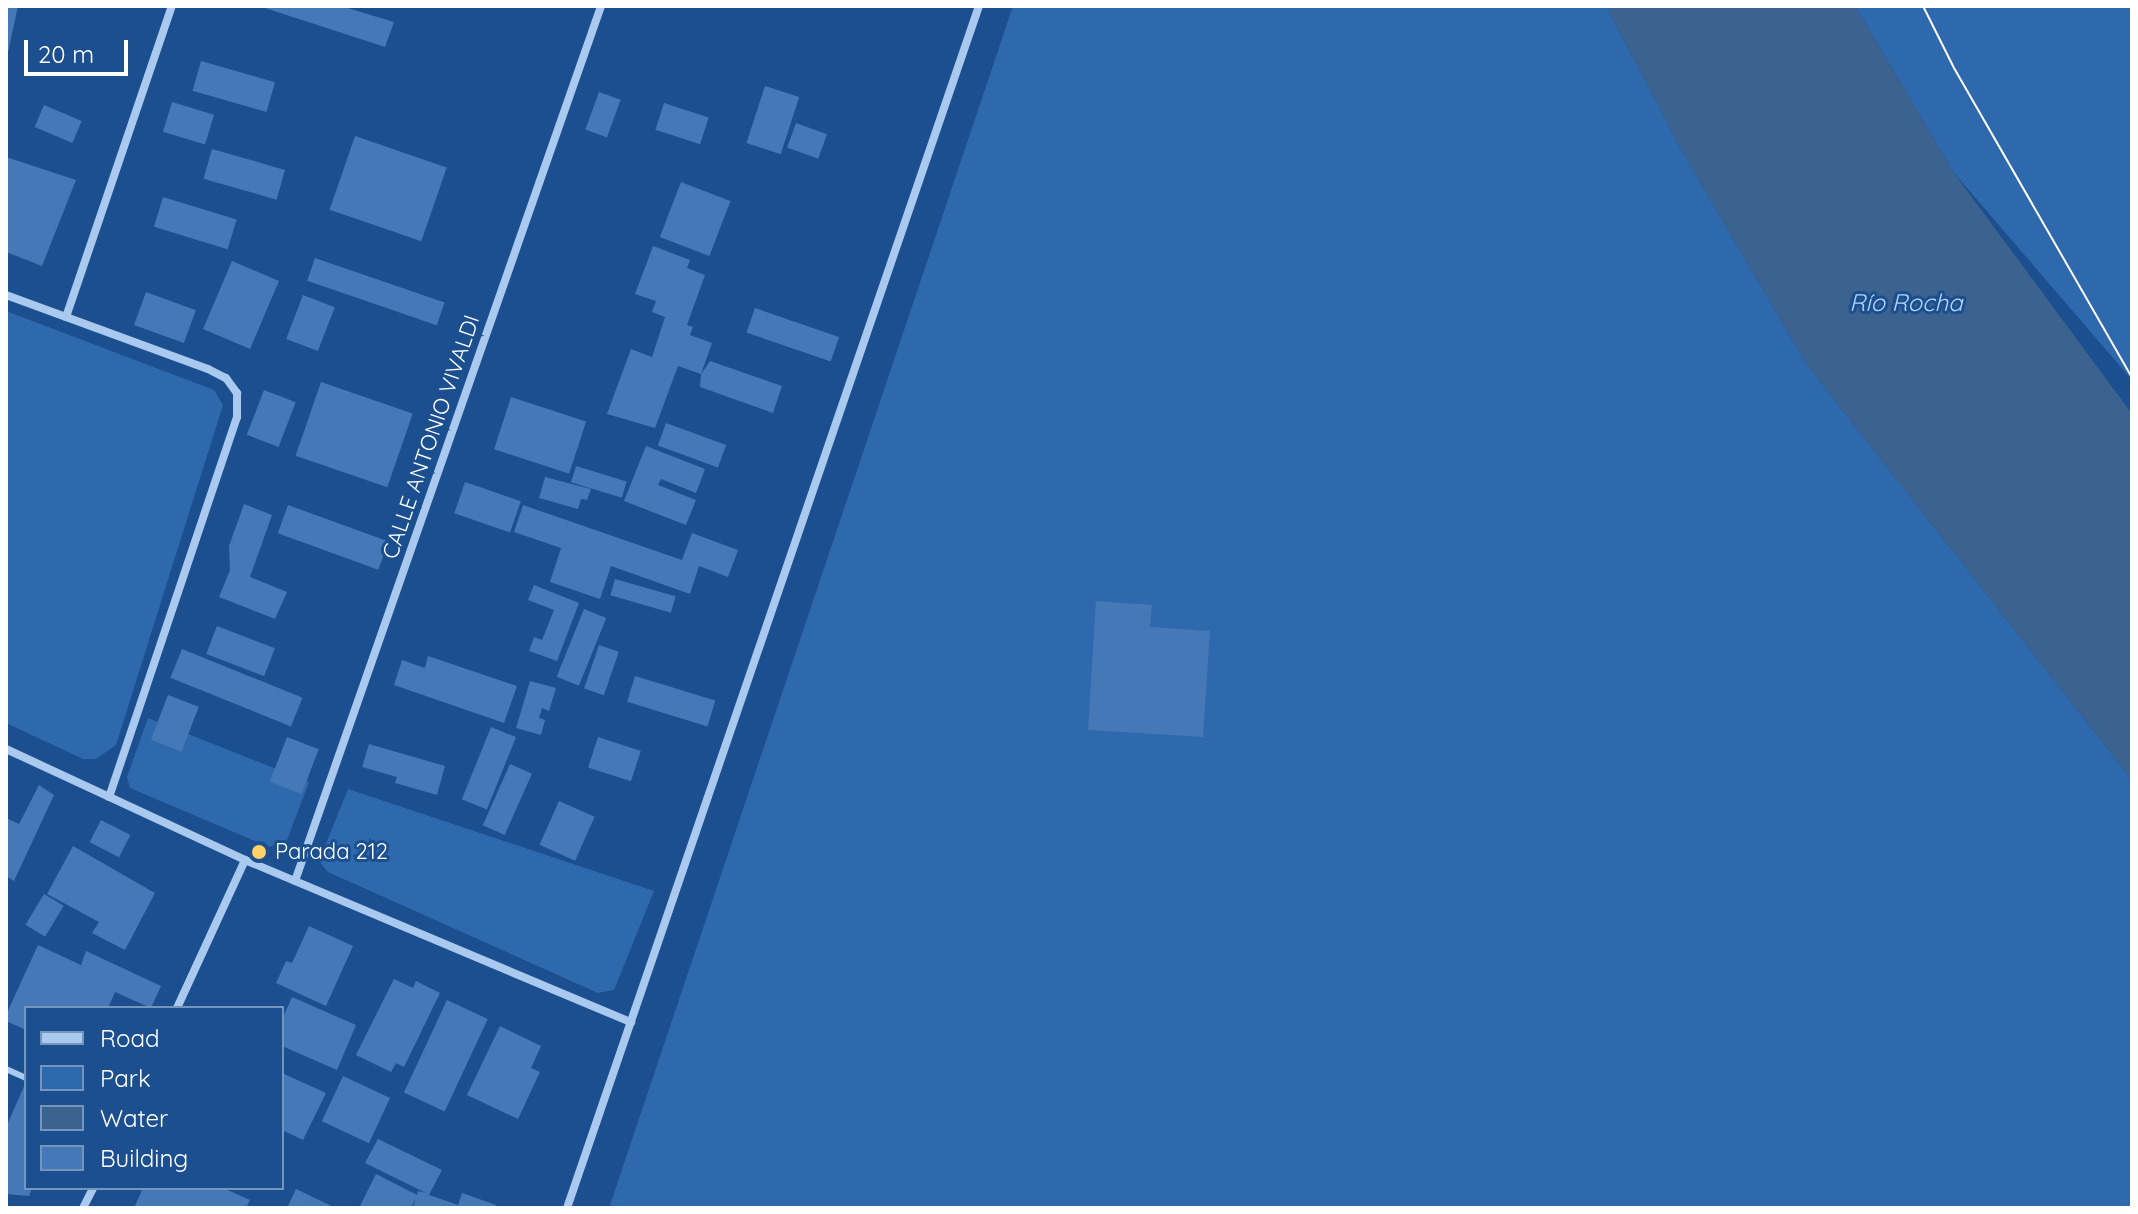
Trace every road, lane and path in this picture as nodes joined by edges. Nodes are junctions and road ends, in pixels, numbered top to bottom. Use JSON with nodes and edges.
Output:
{"nodes":[{"id":1,"x":172,"y":6,"type":"edge"},
{"id":2,"x":601,"y":6,"type":"edge"},
{"id":3,"x":979,"y":6,"type":"edge"},
{"id":4,"x":6,"y":295,"type":"edge"},
{"id":5,"x":66,"y":317,"type":"junction"},
{"id":6,"x":6,"y":749,"type":"edge"},
{"id":7,"x":109,"y":797,"type":"junction"},
{"id":8,"x":245,"y":860,"type":"junction"},
{"id":9,"x":295,"y":881,"type":"junction"},
{"id":10,"x":178,"y":1006,"type":"edge"},
{"id":11,"x":631,"y":1022,"type":"junction"},
{"id":12,"x":92,"y":1190,"type":"edge"},
{"id":13,"x":83,"y":1208,"type":"edge"},
{"id":14,"x":567,"y":1208,"type":"edge"}],
"edges":[{"from":1,"to":5,"type":"street"},
{"from":2,"to":9,"type":"street","name":"CALLE ANTONIO VIVALDI"},
{"from":3,"to":11,"type":"street"},
{"from":4,"to":5,"type":"street"},
{"from":5,"to":7,"type":"street"},
{"from":6,"to":7,"type":"street"},
{"from":7,"to":8,"type":"street"},
{"from":8,"to":9,"type":"street"},
{"from":8,"to":10,"type":"street"},
{"from":9,"to":11,"type":"street"},
{"from":11,"to":14,"type":"street"},
{"from":12,"to":13,"type":"street"}]}
